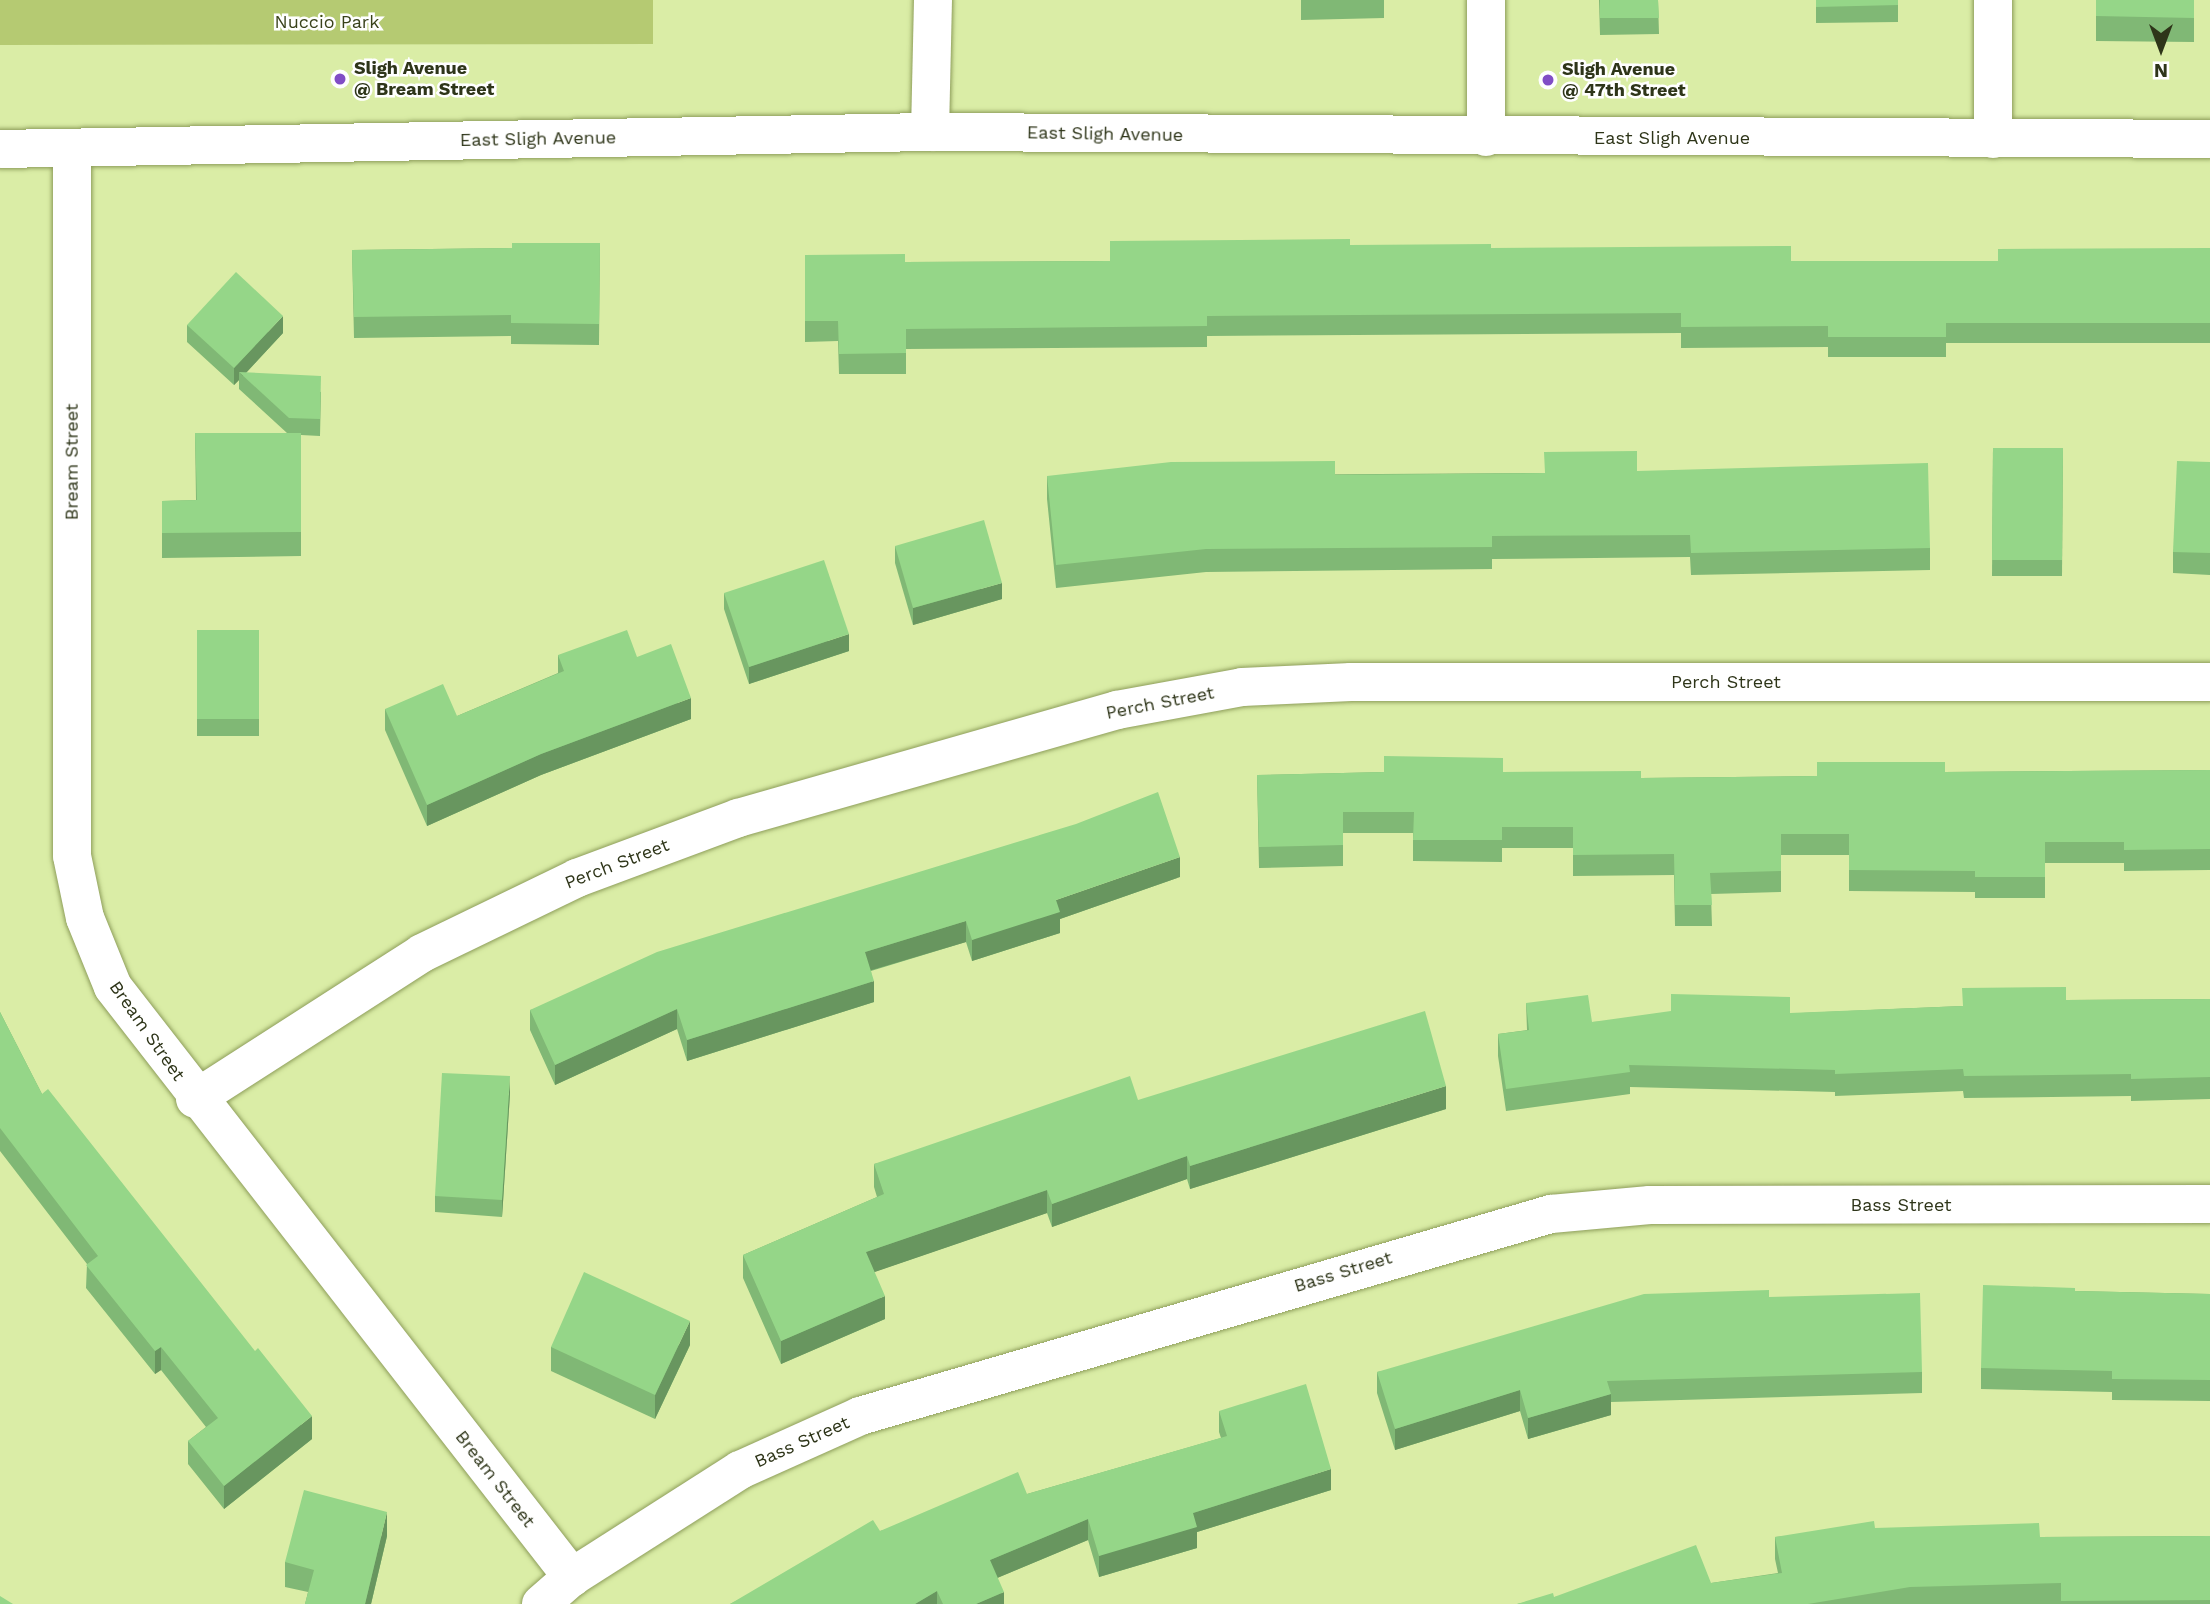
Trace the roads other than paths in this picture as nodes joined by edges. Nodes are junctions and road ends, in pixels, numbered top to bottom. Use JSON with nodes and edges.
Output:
{"nodes":[{"id":1,"x":933,"y":0,"type":"edge"},
{"id":2,"x":1486,"y":0,"type":"edge"},
{"id":3,"x":1993,"y":0,"type":"edge"},
{"id":4,"x":930,"y":132,"type":"junction"},
{"id":5,"x":1486,"y":137,"type":"junction"},
{"id":6,"x":1993,"y":139,"type":"junction"},
{"id":7,"x":2210,"y":139,"type":"edge"},
{"id":8,"x":72,"y":148,"type":"junction"},
{"id":9,"x":0,"y":149,"type":"edge"},
{"id":10,"x":2210,"y":682,"type":"edge"},
{"id":11,"x":195,"y":1099,"type":"junction"},
{"id":12,"x":2210,"y":1204,"type":"edge"},
{"id":13,"x":572,"y":1577,"type":"junction"},
{"id":14,"x":541,"y":1604,"type":"edge"}],
"edges":[{"from":1,"to":4,"type":"street"},
{"from":2,"to":5,"type":"street"},
{"from":3,"to":6,"type":"street"},
{"from":4,"to":5,"type":"street","name":"East Sligh Avenue"},
{"from":4,"to":8,"type":"street","name":"East Sligh Avenue"},
{"from":5,"to":6,"type":"street","name":"East Sligh Avenue"},
{"from":6,"to":7,"type":"street","name":"East Sligh Avenue"},
{"from":8,"to":9,"type":"street","name":"East Sligh Avenue"},
{"from":8,"to":11,"type":"street","name":"Bream Street"},
{"from":10,"to":11,"type":"street","name":"Perch Street"},
{"from":11,"to":13,"type":"street","name":"Bream Street"},
{"from":12,"to":13,"type":"street","name":"Bass Street"},
{"from":13,"to":14,"type":"street","name":"Bass Street"}]}
